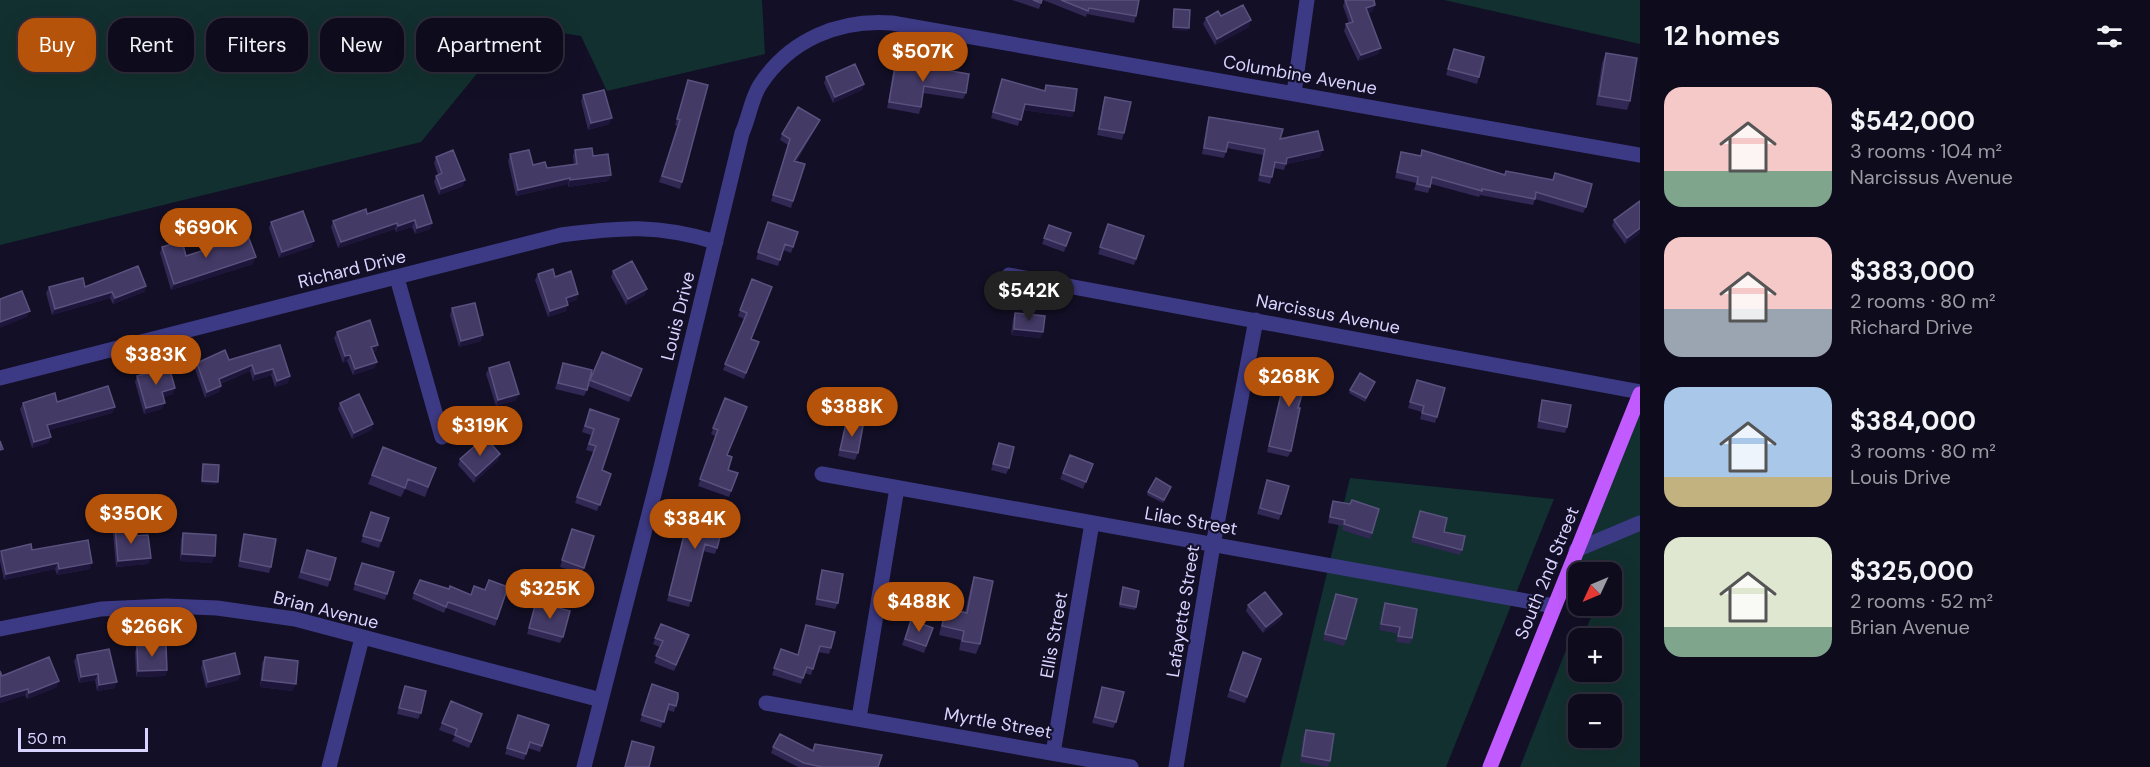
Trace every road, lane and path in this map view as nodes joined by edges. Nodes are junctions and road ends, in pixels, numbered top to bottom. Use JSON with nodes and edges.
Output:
{"nodes":[{"id":1,"x":1307,"y":0,"type":"edge"},
{"id":2,"x":953,"y":34,"type":"joint"},
{"id":3,"x":1294,"y":93,"type":"junction"},
{"id":4,"x":1640,"y":154,"type":"edge"},
{"id":5,"x":716,"y":242,"type":"junction"},
{"id":6,"x":1009,"y":275,"type":"dead end"},
{"id":7,"x":397,"y":278,"type":"junction"},
{"id":8,"x":1256,"y":321,"type":"junction"},
{"id":9,"x":0,"y":378,"type":"edge"},
{"id":10,"x":1640,"y":393,"type":"edge"},
{"id":11,"x":442,"y":437,"type":"dead end"},
{"id":12,"x":822,"y":474,"type":"dead end"},
{"id":13,"x":897,"y":488,"type":"junction"},
{"id":14,"x":1092,"y":523,"type":"junction"},
{"id":15,"x":1640,"y":523,"type":"edge"},
{"id":16,"x":1213,"y":545,"type":"junction"},
{"id":17,"x":1576,"y":550,"type":"junction"},
{"id":18,"x":1554,"y":606,"type":"junction"},
{"id":19,"x":0,"y":629,"type":"edge"},
{"id":20,"x":362,"y":638,"type":"junction"},
{"id":21,"x":601,"y":700,"type":"junction"},
{"id":22,"x":766,"y":702,"type":"dead end"},
{"id":23,"x":859,"y":718,"type":"junction"},
{"id":24,"x":1053,"y":753,"type":"junction"},
{"id":25,"x":329,"y":767,"type":"edge"},
{"id":26,"x":584,"y":767,"type":"edge"},
{"id":27,"x":1131,"y":767,"type":"edge"},
{"id":28,"x":1176,"y":767,"type":"edge"},
{"id":29,"x":1490,"y":767,"type":"edge"}],
"edges":[{"from":1,"to":3,"type":"street"},
{"from":2,"to":3,"type":"street","name":"Columbine Avenue"},
{"from":2,"to":5,"type":"street","name":"Louis Drive"},
{"from":3,"to":4,"type":"street","name":"Columbine Avenue"},
{"from":5,"to":7,"type":"street","name":"Richard Drive"},
{"from":5,"to":21,"type":"street","name":"Louis Drive"},
{"from":6,"to":8,"type":"street","name":"Narcissus Avenue"},
{"from":7,"to":9,"type":"street","name":"Richard Drive"},
{"from":7,"to":11,"type":"street"},
{"from":8,"to":10,"type":"street","name":"Narcissus Avenue"},
{"from":8,"to":16,"type":"street","name":"Lafayette Street"},
{"from":10,"to":17,"type":"main road","name":"South 2nd Street"},
{"from":12,"to":13,"type":"street","name":"Lilac Street"},
{"from":13,"to":14,"type":"street","name":"Lilac Street"},
{"from":13,"to":23,"type":"street"},
{"from":14,"to":16,"type":"street","name":"Lilac Street"},
{"from":14,"to":24,"type":"street","name":"Ellis Street"},
{"from":15,"to":17,"type":"street"},
{"from":16,"to":18,"type":"street","name":"Lilac Street"},
{"from":16,"to":28,"type":"street","name":"Lafayette Street"},
{"from":17,"to":18,"type":"main road","name":"South 2nd Street"},
{"from":18,"to":29,"type":"main road","name":"South 2nd Street"},
{"from":19,"to":20,"type":"street","name":"Brian Avenue"},
{"from":20,"to":21,"type":"street","name":"Brian Avenue"},
{"from":20,"to":25,"type":"street"},
{"from":21,"to":26,"type":"street","name":"Louis Drive"},
{"from":22,"to":23,"type":"street","name":"Myrtle Street"},
{"from":23,"to":24,"type":"street","name":"Myrtle Street"},
{"from":24,"to":27,"type":"street","name":"Myrtle Street"}]}
